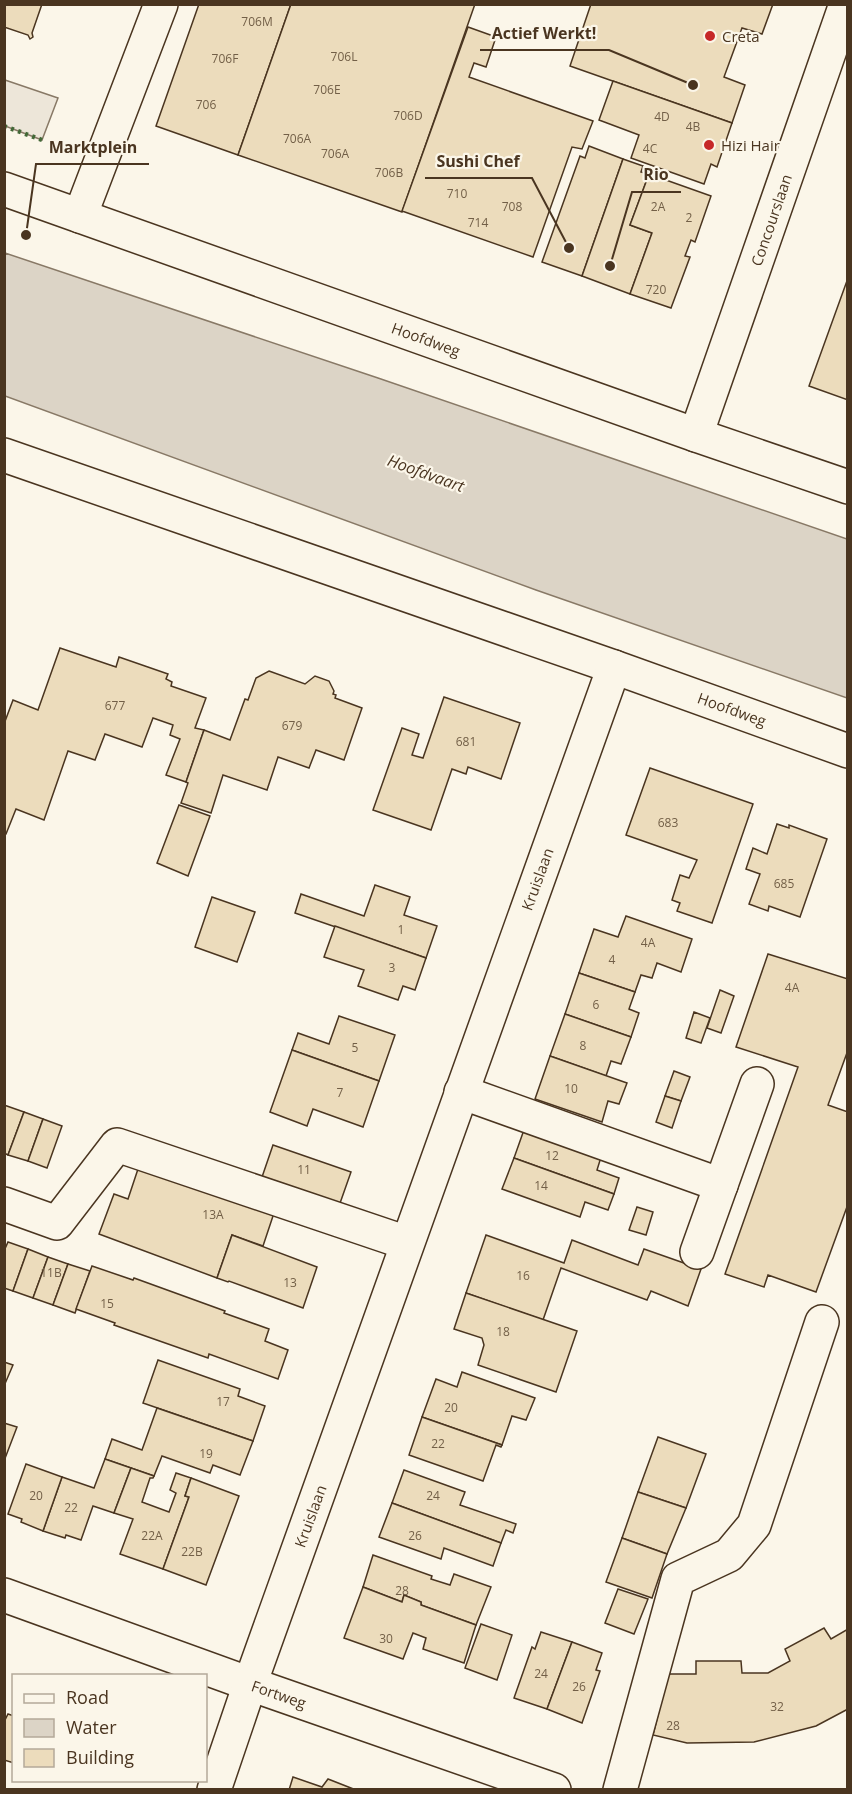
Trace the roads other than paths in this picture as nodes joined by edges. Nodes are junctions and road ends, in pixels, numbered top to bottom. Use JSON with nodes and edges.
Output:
{"nodes":[{"id":1,"x":161,"y":4,"type":"edge"},
{"id":2,"x":846,"y":4,"type":"edge"},
{"id":3,"x":4,"y":189,"type":"edge"},
{"id":4,"x":80,"y":216,"type":"junction"},
{"id":5,"x":696,"y":435,"type":"junction"},
{"id":6,"x":4,"y":455,"type":"edge"},
{"id":7,"x":848,"y":487,"type":"edge"},
{"id":8,"x":614,"y":667,"type":"junction"},
{"id":9,"x":848,"y":751,"type":"edge"},
{"id":10,"x":757,"y":1084,"type":"dead end"},
{"id":11,"x":461,"y":1092,"type":"junction"},
{"id":12,"x":721,"y":1185,"type":"junction"},
{"id":13,"x":4,"y":1204,"type":"edge"},
{"id":14,"x":407,"y":1243,"type":"junction"},
{"id":15,"x":697,"y":1252,"type":"dead end"},
{"id":16,"x":822,"y":1322,"type":"dead end"},
{"id":17,"x":4,"y":1595,"type":"edge"},
{"id":18,"x":250,"y":1684,"type":"junction"},
{"id":19,"x":214,"y":1790,"type":"edge"},
{"id":20,"x":554,"y":1790,"type":"edge"},
{"id":21,"x":620,"y":1790,"type":"edge"}],
"edges":[{"from":1,"to":4,"type":"street"},
{"from":2,"to":5,"type":"street","name":"Concourslaan"},
{"from":3,"to":4,"type":"street","name":"Hoofdweg"},
{"from":4,"to":5,"type":"street","name":"Hoofdweg"},
{"from":5,"to":7,"type":"street","name":"Hoofdweg"},
{"from":6,"to":8,"type":"street","name":"Hoofdweg"},
{"from":8,"to":9,"type":"street","name":"Hoofdweg"},
{"from":8,"to":11,"type":"street","name":"Kruislaan"},
{"from":10,"to":12,"type":"street"},
{"from":11,"to":12,"type":"street"},
{"from":11,"to":14,"type":"street","name":"Kruislaan"},
{"from":12,"to":15,"type":"street"},
{"from":13,"to":14,"type":"street"},
{"from":14,"to":18,"type":"street","name":"Kruislaan"},
{"from":16,"to":21,"type":"street"},
{"from":17,"to":18,"type":"street","name":"Fortweg"},
{"from":18,"to":19,"type":"street","name":"Kruislaan"},
{"from":18,"to":20,"type":"street","name":"Fortweg"}]}
